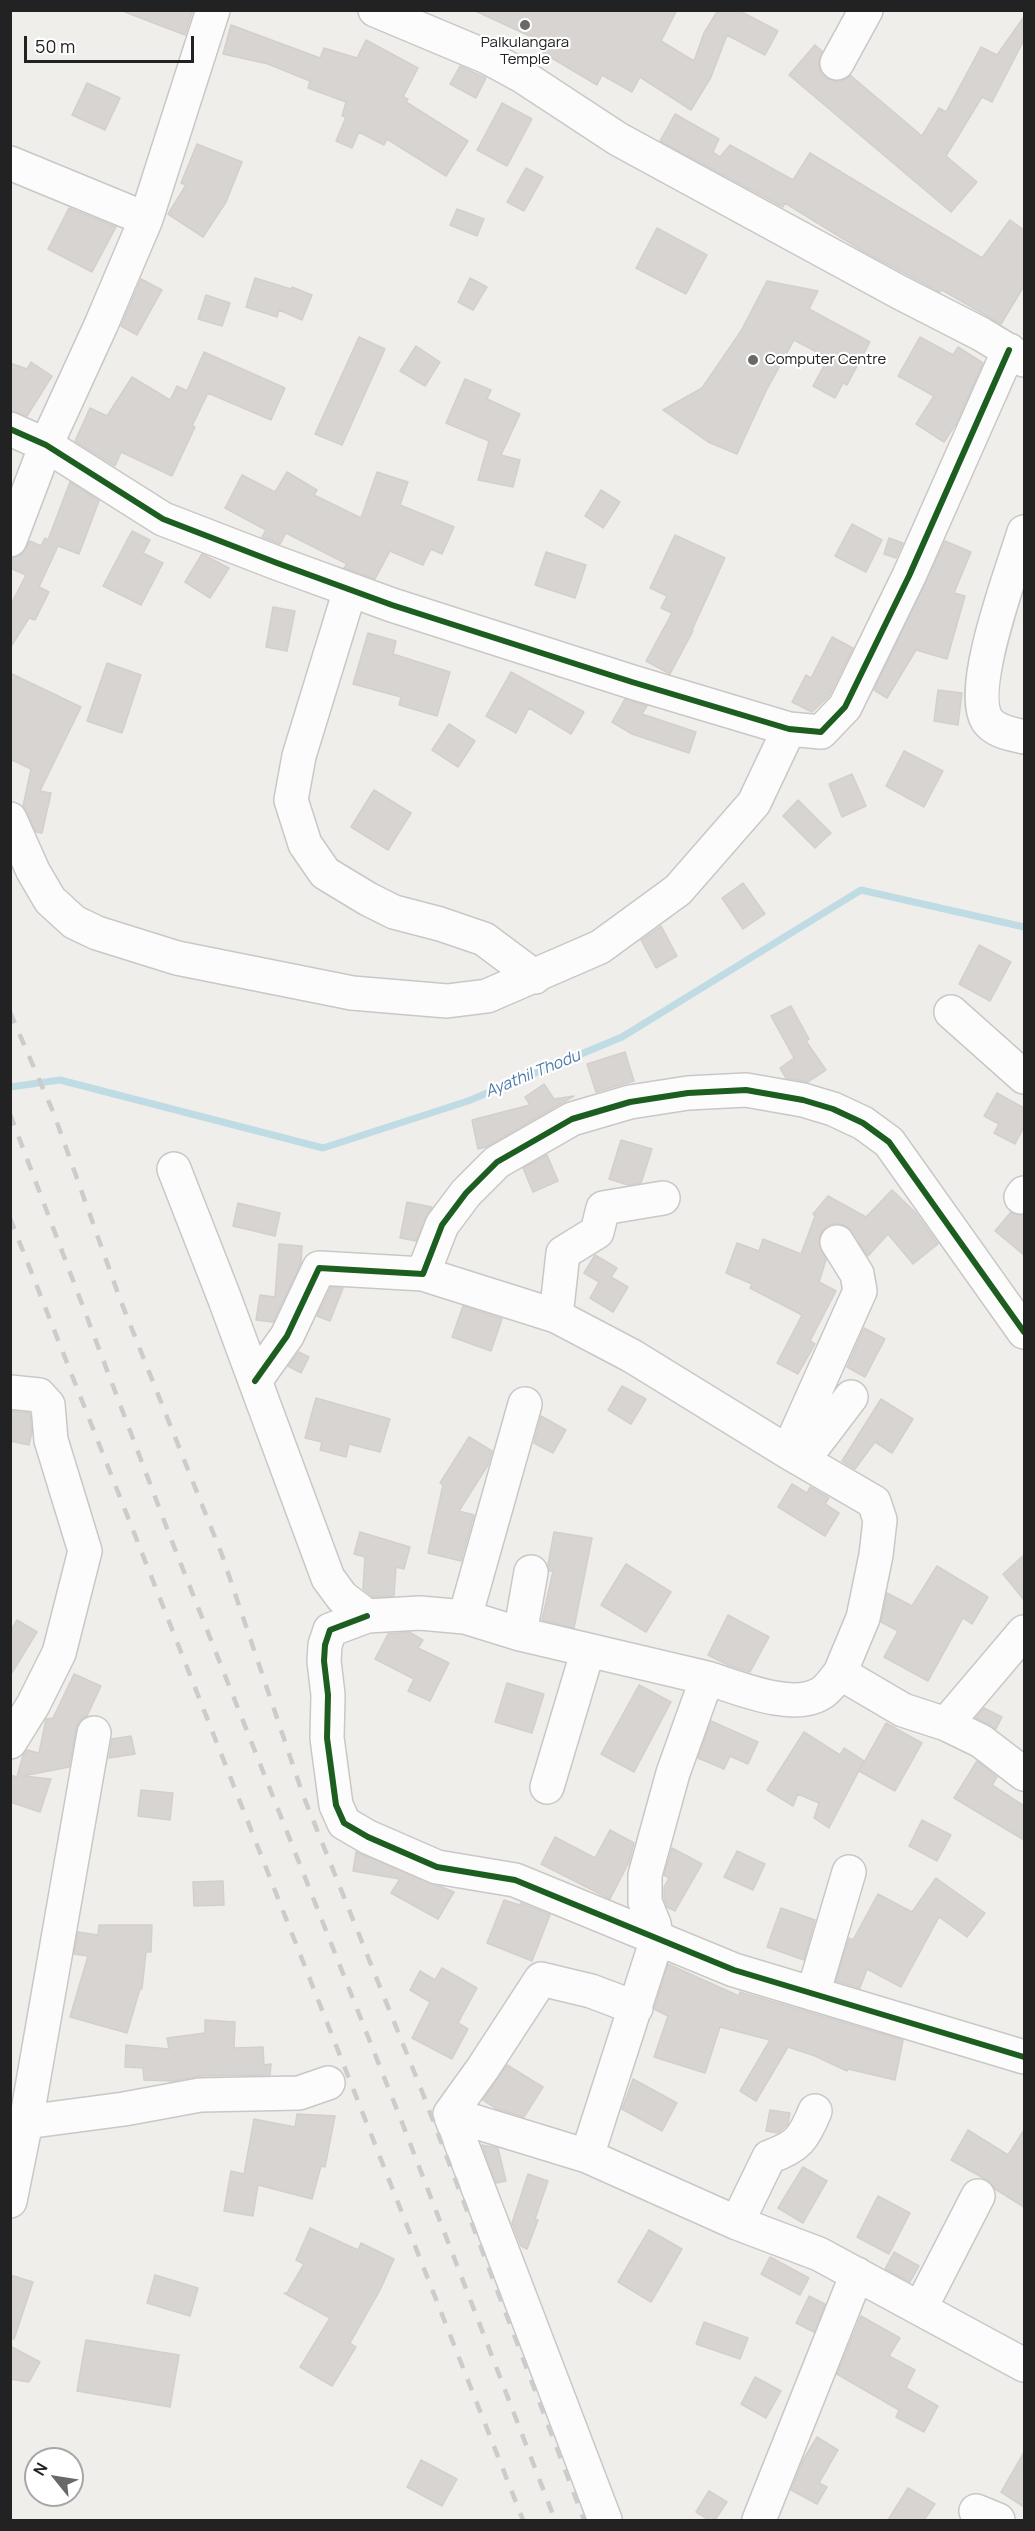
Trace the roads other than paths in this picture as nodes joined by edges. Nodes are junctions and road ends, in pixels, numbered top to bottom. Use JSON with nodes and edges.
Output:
{"nodes":[{"id":1,"x":213,"y":10,"type":"edge"},
{"id":2,"x":375,"y":10,"type":"edge"},
{"id":3,"x":866,"y":10,"type":"edge"},
{"id":4,"x":837,"y":63,"type":"dead end"},
{"id":5,"x":10,"y":163,"type":"edge"},
{"id":6,"x":146,"y":219,"type":"junction"},
{"id":7,"x":1017,"y":355,"type":"edge"},
{"id":8,"x":10,"y":429,"type":"edge"},
{"id":9,"x":46,"y":445,"type":"junction"},
{"id":10,"x":1024,"y":532,"type":"edge"},
{"id":11,"x":10,"y":540,"type":"edge"},
{"id":12,"x":350,"y":590,"type":"junction"},
{"id":13,"x":789,"y":729,"type":"junction"},
{"id":14,"x":1024,"y":737,"type":"edge"},
{"id":15,"x":10,"y":819,"type":"edge"},
{"id":16,"x":536,"y":977,"type":"junction"},
{"id":17,"x":951,"y":1012,"type":"dead end"},
{"id":18,"x":1024,"y":1077,"type":"edge"},
{"id":19,"x":174,"y":1169,"type":"dead end"},
{"id":20,"x":663,"y":1198,"type":"dead end"},
{"id":21,"x":837,"y":1242,"type":"dead end"},
{"id":22,"x":423,"y":1274,"type":"junction"},
{"id":23,"x":556,"y":1316,"type":"junction"},
{"id":24,"x":1024,"y":1332,"type":"edge"},
{"id":25,"x":255,"y":1381,"type":"junction"},
{"id":26,"x":10,"y":1392,"type":"edge"},
{"id":27,"x":851,"y":1397,"type":"dead end"},
{"id":28,"x":525,"y":1404,"type":"dead end"},
{"id":29,"x":795,"y":1456,"type":"junction"},
{"id":30,"x":531,"y":1572,"type":"dead end"},
{"id":31,"x":367,"y":1616,"type":"junction"},
{"id":32,"x":465,"y":1617,"type":"junction"},
{"id":33,"x":1024,"y":1632,"type":"edge"},
{"id":34,"x":520,"y":1634,"type":"junction"},
{"id":35,"x":588,"y":1650,"type":"junction"},
{"id":36,"x":840,"y":1673,"type":"junction"},
{"id":37,"x":707,"y":1678,"type":"junction"},
{"id":38,"x":946,"y":1724,"type":"junction"},
{"id":39,"x":94,"y":1733,"type":"dead end"},
{"id":40,"x":10,"y":1742,"type":"edge"},
{"id":41,"x":1024,"y":1774,"type":"edge"},
{"id":42,"x":547,"y":1787,"type":"dead end"},
{"id":43,"x":849,"y":1872,"type":"dead end"},
{"id":44,"x":657,"y":1939,"type":"junction"},
{"id":45,"x":813,"y":1994,"type":"junction"},
{"id":46,"x":636,"y":2008,"type":"junction"},
{"id":47,"x":1024,"y":2057,"type":"edge"},
{"id":48,"x":328,"y":2083,"type":"dead end"},
{"id":49,"x":815,"y":2110,"type":"dead end"},
{"id":50,"x":450,"y":2114,"type":"junction"},
{"id":51,"x":18,"y":2125,"type":"edge"},
{"id":52,"x":587,"y":2156,"type":"junction"},
{"id":53,"x":978,"y":2196,"type":"dead end"},
{"id":54,"x":10,"y":2201,"type":"edge"},
{"id":55,"x":737,"y":2223,"type":"junction"},
{"id":56,"x":857,"y":2274,"type":"junction"},
{"id":57,"x":921,"y":2307,"type":"junction"},
{"id":58,"x":1024,"y":2365,"type":"edge"},
{"id":59,"x":605,"y":2520,"type":"edge"},
{"id":60,"x":759,"y":2520,"type":"edge"}],
"edges":[{"from":1,"to":6,"type":"street"},
{"from":2,"to":7,"type":"street"},
{"from":3,"to":4,"type":"street"},
{"from":5,"to":6,"type":"street"},
{"from":6,"to":9,"type":"street"},
{"from":7,"to":13,"type":"street"},
{"from":8,"to":9,"type":"street"},
{"from":9,"to":11,"type":"street"},
{"from":9,"to":12,"type":"street"},
{"from":10,"to":14,"type":"street"},
{"from":12,"to":13,"type":"street"},
{"from":12,"to":16,"type":"street"},
{"from":13,"to":16,"type":"street"},
{"from":15,"to":16,"type":"street"},
{"from":17,"to":18,"type":"street"},
{"from":19,"to":25,"type":"street"},
{"from":20,"to":23,"type":"street"},
{"from":21,"to":29,"type":"street"},
{"from":22,"to":23,"type":"street"},
{"from":22,"to":24,"type":"street"},
{"from":22,"to":25,"type":"street"},
{"from":23,"to":29,"type":"street"},
{"from":25,"to":31,"type":"street"},
{"from":26,"to":40,"type":"street"},
{"from":27,"to":29,"type":"street"},
{"from":28,"to":32,"type":"street"},
{"from":29,"to":36,"type":"street"},
{"from":30,"to":34,"type":"street"},
{"from":31,"to":32,"type":"street"},
{"from":31,"to":44,"type":"street"},
{"from":32,"to":34,"type":"street"},
{"from":33,"to":38,"type":"street"},
{"from":34,"to":35,"type":"street"},
{"from":35,"to":37,"type":"street"},
{"from":35,"to":42,"type":"street"},
{"from":36,"to":37,"type":"street"},
{"from":36,"to":38,"type":"street"},
{"from":37,"to":44,"type":"street"},
{"from":38,"to":41,"type":"street"},
{"from":39,"to":51,"type":"street"},
{"from":43,"to":45,"type":"street"},
{"from":44,"to":45,"type":"street"},
{"from":44,"to":46,"type":"street"},
{"from":45,"to":47,"type":"street"},
{"from":46,"to":50,"type":"street"},
{"from":46,"to":52,"type":"street"},
{"from":48,"to":51,"type":"street"},
{"from":49,"to":55,"type":"street"},
{"from":50,"to":52,"type":"street"},
{"from":50,"to":59,"type":"street"},
{"from":51,"to":54,"type":"street"},
{"from":52,"to":55,"type":"street"},
{"from":53,"to":57,"type":"street"},
{"from":55,"to":56,"type":"street"},
{"from":56,"to":57,"type":"street"},
{"from":56,"to":60,"type":"street"},
{"from":57,"to":58,"type":"street"}]}
